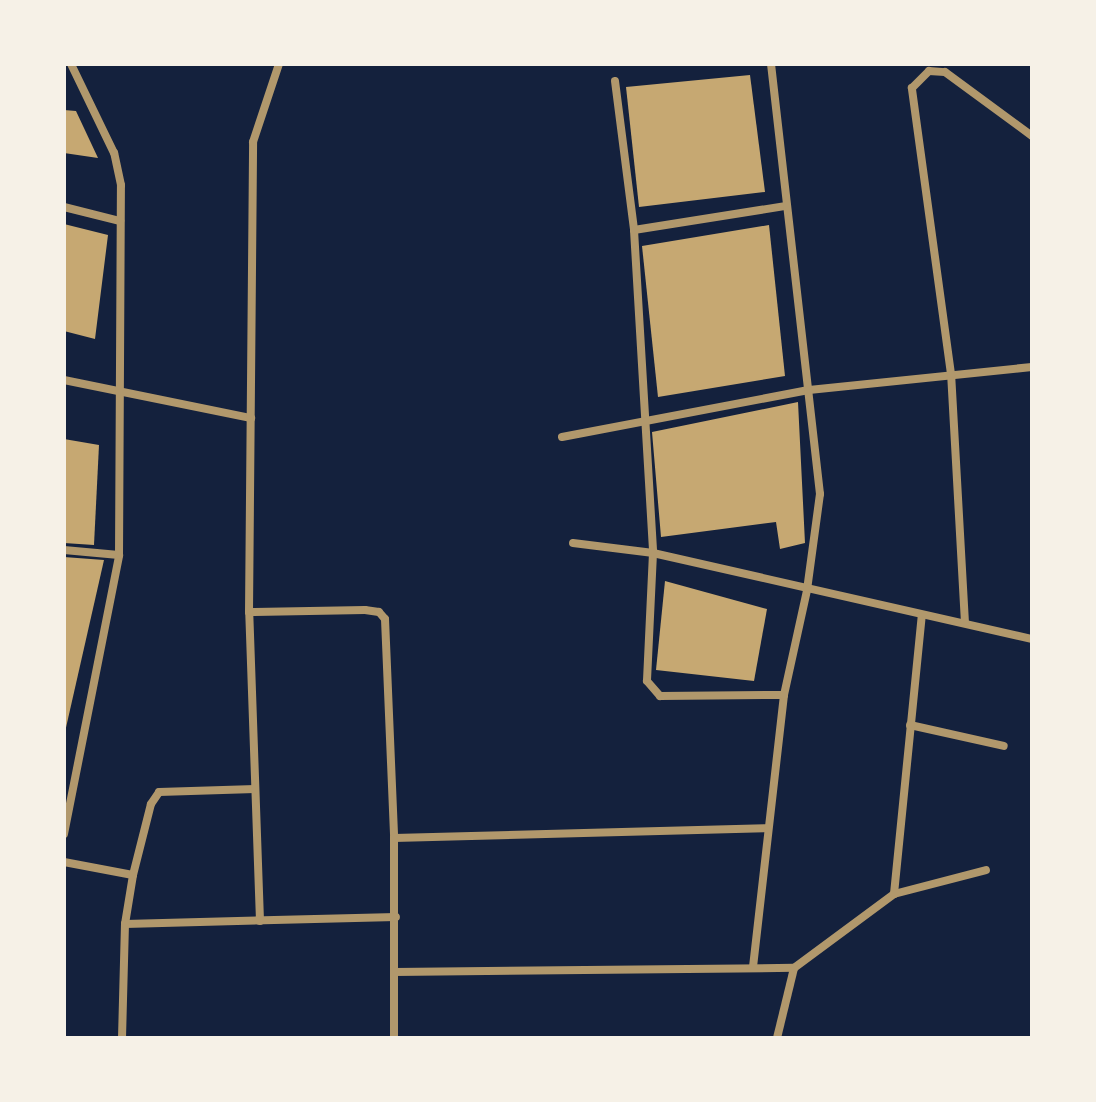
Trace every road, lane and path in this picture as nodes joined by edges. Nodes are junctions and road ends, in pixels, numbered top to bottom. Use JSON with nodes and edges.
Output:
{"nodes":[{"id":1,"x":71,"y":64,"type":"edge"},
{"id":2,"x":279,"y":64,"type":"edge"},
{"id":3,"x":771,"y":65,"type":"edge"},
{"id":4,"x":615,"y":81,"type":"dead end"},
{"id":5,"x":1032,"y":136,"type":"edge"},
{"id":6,"x":786,"y":206,"type":"junction"},
{"id":7,"x":64,"y":207,"type":"edge"},
{"id":8,"x":120,"y":221,"type":"junction"},
{"id":9,"x":634,"y":230,"type":"junction"},
{"id":10,"x":1032,"y":367,"type":"edge"},
{"id":11,"x":951,"y":374,"type":"junction"},
{"id":12,"x":64,"y":380,"type":"edge"},
{"id":13,"x":809,"y":390,"type":"junction"},
{"id":14,"x":120,"y":392,"type":"junction"},
{"id":15,"x":251,"y":418,"type":"junction"},
{"id":16,"x":646,"y":418,"type":"junction"},
{"id":17,"x":562,"y":437,"type":"dead end"},
{"id":18,"x":573,"y":543,"type":"dead end"},
{"id":19,"x":64,"y":550,"type":"edge"},
{"id":20,"x":653,"y":553,"type":"junction"},
{"id":21,"x":119,"y":555,"type":"junction"},
{"id":22,"x":807,"y":590,"type":"junction"},
{"id":23,"x":249,"y":612,"type":"junction"},
{"id":24,"x":922,"y":615,"type":"junction"},
{"id":25,"x":965,"y":623,"type":"junction"},
{"id":26,"x":1032,"y":639,"type":"edge"},
{"id":27,"x":784,"y":695,"type":"junction"},
{"id":28,"x":910,"y":725,"type":"junction"},
{"id":29,"x":1004,"y":746,"type":"dead end"},
{"id":30,"x":255,"y":789,"type":"junction"},
{"id":31,"x":767,"y":828,"type":"junction"},
{"id":32,"x":64,"y":834,"type":"edge"},
{"id":33,"x":394,"y":838,"type":"junction"},
{"id":34,"x":64,"y":862,"type":"edge"},
{"id":35,"x":986,"y":870,"type":"dead end"},
{"id":36,"x":133,"y":875,"type":"junction"},
{"id":37,"x":894,"y":894,"type":"junction"},
{"id":38,"x":396,"y":917,"type":"junction"},
{"id":39,"x":260,"y":921,"type":"junction"},
{"id":40,"x":125,"y":924,"type":"junction"},
{"id":41,"x":753,"y":967,"type":"junction"},
{"id":42,"x":794,"y":968,"type":"junction"},
{"id":43,"x":394,"y":972,"type":"junction"},
{"id":44,"x":122,"y":1038,"type":"edge"},
{"id":45,"x":394,"y":1038,"type":"edge"},
{"id":46,"x":777,"y":1038,"type":"edge"}],
"edges":[{"from":1,"to":8,"type":"street"},
{"from":2,"to":15,"type":"street"},
{"from":3,"to":6,"type":"street"},
{"from":4,"to":9,"type":"street"},
{"from":5,"to":11,"type":"street"},
{"from":6,"to":9,"type":"street"},
{"from":6,"to":13,"type":"street"},
{"from":7,"to":8,"type":"street"},
{"from":8,"to":14,"type":"street"},
{"from":9,"to":16,"type":"street"},
{"from":10,"to":11,"type":"street"},
{"from":11,"to":13,"type":"street"},
{"from":11,"to":25,"type":"street"},
{"from":12,"to":14,"type":"street"},
{"from":13,"to":16,"type":"street"},
{"from":13,"to":22,"type":"street"},
{"from":14,"to":15,"type":"street"},
{"from":14,"to":21,"type":"street"},
{"from":15,"to":23,"type":"street"},
{"from":16,"to":17,"type":"street"},
{"from":16,"to":20,"type":"street"},
{"from":18,"to":20,"type":"street"},
{"from":19,"to":21,"type":"street"},
{"from":20,"to":22,"type":"street"},
{"from":20,"to":27,"type":"street"},
{"from":21,"to":32,"type":"street"},
{"from":22,"to":24,"type":"street"},
{"from":22,"to":27,"type":"street"},
{"from":23,"to":30,"type":"street"},
{"from":23,"to":33,"type":"street"},
{"from":24,"to":25,"type":"street"},
{"from":24,"to":28,"type":"street"},
{"from":25,"to":26,"type":"street"},
{"from":27,"to":31,"type":"street"},
{"from":28,"to":29,"type":"street"},
{"from":28,"to":37,"type":"street"},
{"from":30,"to":36,"type":"street"},
{"from":30,"to":39,"type":"street"},
{"from":31,"to":33,"type":"street"},
{"from":31,"to":41,"type":"street"},
{"from":33,"to":38,"type":"street"},
{"from":34,"to":36,"type":"street"},
{"from":35,"to":37,"type":"street"},
{"from":36,"to":40,"type":"street"},
{"from":37,"to":42,"type":"street"},
{"from":38,"to":39,"type":"street"},
{"from":38,"to":43,"type":"street"},
{"from":39,"to":40,"type":"street"},
{"from":40,"to":44,"type":"street"},
{"from":41,"to":42,"type":"street"},
{"from":41,"to":43,"type":"street"},
{"from":42,"to":46,"type":"street"},
{"from":43,"to":45,"type":"street"}]}
